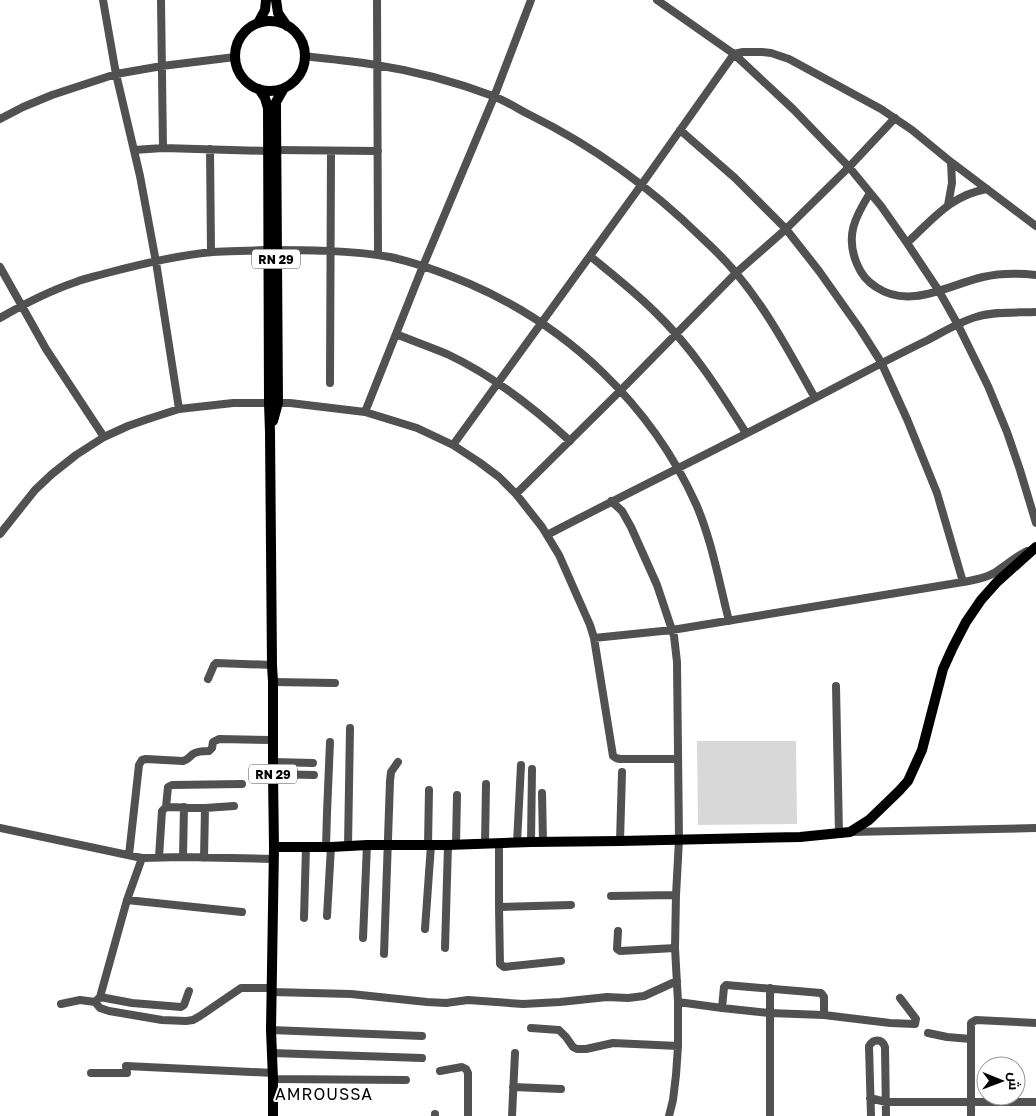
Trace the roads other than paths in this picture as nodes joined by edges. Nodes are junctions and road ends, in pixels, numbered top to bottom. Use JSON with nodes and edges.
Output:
{"nodes":[{"id":1,"x":103,"y":0,"type":"edge"},
{"id":2,"x":161,"y":0,"type":"edge"},
{"id":3,"x":266,"y":0,"type":"edge"},
{"id":4,"x":276,"y":0,"type":"edge"},
{"id":5,"x":377,"y":0,"type":"edge"},
{"id":6,"x":531,"y":0,"type":"edge"},
{"id":7,"x":658,"y":0,"type":"edge"},
{"id":8,"x":258,"y":23,"type":"junction"},
{"id":9,"x":288,"y":26,"type":"junction"},
{"id":10,"x":734,"y":54,"type":"junction"},
{"id":11,"x":304,"y":56,"type":"junction"},
{"id":12,"x":235,"y":57,"type":"junction"},
{"id":13,"x":377,"y":65,"type":"junction"},
{"id":14,"x":162,"y":66,"type":"junction"},
{"id":15,"x":116,"y":74,"type":"junction"},
{"id":16,"x":284,"y":88,"type":"junction"},
{"id":17,"x":259,"y":89,"type":"junction"},
{"id":18,"x":494,"y":97,"type":"junction"},
{"id":19,"x":895,"y":118,"type":"junction"},
{"id":20,"x":0,"y":119,"type":"edge"},
{"id":21,"x":680,"y":130,"type":"junction"},
{"id":22,"x":164,"y":148,"type":"junction"},
{"id":23,"x":134,"y":150,"type":"junction"},
{"id":24,"x":210,"y":150,"type":"junction"},
{"id":25,"x":272,"y":151,"type":"junction"},
{"id":26,"x":331,"y":151,"type":"junction"},
{"id":27,"x":378,"y":151,"type":"junction"},
{"id":28,"x":951,"y":162,"type":"junction"},
{"id":29,"x":849,"y":167,"type":"junction"},
{"id":30,"x":642,"y":184,"type":"junction"},
{"id":31,"x":987,"y":189,"type":"junction"},
{"id":32,"x":870,"y":193,"type":"junction"},
{"id":33,"x":948,"y":204,"type":"junction"},
{"id":34,"x":1036,"y":226,"type":"edge"},
{"id":35,"x":786,"y":229,"type":"junction"},
{"id":36,"x":907,"y":242,"type":"junction"},
{"id":37,"x":272,"y":250,"type":"junction"},
{"id":38,"x":331,"y":251,"type":"junction"},
{"id":39,"x":211,"y":252,"type":"junction"},
{"id":40,"x":378,"y":255,"type":"junction"},
{"id":41,"x":590,"y":256,"type":"junction"},
{"id":42,"x":156,"y":262,"type":"junction"},
{"id":43,"x":424,"y":266,"type":"junction"},
{"id":44,"x":0,"y":267,"type":"edge"},
{"id":45,"x":736,"y":273,"type":"junction"},
{"id":46,"x":1036,"y":275,"type":"edge"},
{"id":47,"x":939,"y":290,"type":"junction"},
{"id":48,"x":22,"y":306,"type":"junction"},
{"id":49,"x":1036,"y":312,"type":"edge"},
{"id":50,"x":0,"y":318,"type":"edge"},
{"id":51,"x":542,"y":323,"type":"junction"},
{"id":52,"x":958,"y":325,"type":"junction"},
{"id":53,"x":396,"y":334,"type":"junction"},
{"id":54,"x":676,"y":335,"type":"junction"},
{"id":55,"x":881,"y":362,"type":"junction"},
{"id":56,"x":330,"y":383,"type":"dead end"},
{"id":57,"x":498,"y":383,"type":"junction"},
{"id":58,"x":622,"y":390,"type":"junction"},
{"id":59,"x":816,"y":398,"type":"junction"},
{"id":60,"x":273,"y":403,"type":"junction"},
{"id":61,"x":179,"y":409,"type":"junction"},
{"id":62,"x":366,"y":412,"type":"junction"},
{"id":63,"x":746,"y":433,"type":"junction"},
{"id":64,"x":104,"y":437,"type":"junction"},
{"id":65,"x":570,"y":441,"type":"junction"},
{"id":66,"x":453,"y":445,"type":"junction"},
{"id":67,"x":678,"y":468,"type":"junction"},
{"id":68,"x":516,"y":494,"type":"junction"},
{"id":69,"x":611,"y":501,"type":"junction"},
{"id":70,"x":1036,"y":523,"type":"edge"},
{"id":71,"x":0,"y":534,"type":"edge"},
{"id":72,"x":547,"y":535,"type":"junction"},
{"id":73,"x":1034,"y":549,"type":"edge"},
{"id":74,"x":963,"y":582,"type":"junction"},
{"id":75,"x":729,"y":621,"type":"junction"},
{"id":76,"x":672,"y":630,"type":"junction"},
{"id":77,"x":594,"y":638,"type":"junction"},
{"id":78,"x":272,"y":665,"type":"junction"},
{"id":79,"x":208,"y":680,"type":"dead end"},
{"id":80,"x":273,"y":682,"type":"junction"},
{"id":81,"x":335,"y":683,"type":"dead end"},
{"id":82,"x":836,"y":686,"type":"dead end"},
{"id":83,"x":350,"y":728,"type":"dead end"},
{"id":84,"x":273,"y":740,"type":"junction"},
{"id":85,"x":330,"y":742,"type":"dead end"},
{"id":86,"x":678,"y":759,"type":"junction"},
{"id":87,"x":273,"y":762,"type":"junction"},
{"id":88,"x":398,"y":762,"type":"dead end"},
{"id":89,"x":314,"y":763,"type":"dead end"},
{"id":90,"x":520,"y":765,"type":"dead end"},
{"id":91,"x":532,"y":769,"type":"dead end"},
{"id":92,"x":622,"y":772,"type":"dead end"},
{"id":93,"x":273,"y":774,"type":"junction"},
{"id":94,"x":314,"y":775,"type":"dead end"},
{"id":95,"x":242,"y":784,"type":"dead end"},
{"id":96,"x":486,"y":784,"type":"dead end"},
{"id":97,"x":429,"y":790,"type":"dead end"},
{"id":98,"x":542,"y":793,"type":"dead end"},
{"id":99,"x":457,"y":795,"type":"dead end"},
{"id":100,"x":234,"y":806,"type":"dead end"},
{"id":101,"x":166,"y":807,"type":"junction"},
{"id":102,"x":184,"y":808,"type":"junction"},
{"id":103,"x":205,"y":808,"type":"junction"},
{"id":104,"x":0,"y":828,"type":"edge"},
{"id":105,"x":1036,"y":828,"type":"edge"},
{"id":106,"x":850,"y":832,"type":"junction"},
{"id":107,"x":838,"y":834,"type":"junction"},
{"id":108,"x":679,"y":840,"type":"junction"},
{"id":109,"x":620,"y":841,"type":"junction"},
{"id":110,"x":531,"y":842,"type":"junction"},
{"id":111,"x":543,"y":842,"type":"junction"},
{"id":112,"x":517,"y":843,"type":"junction"},
{"id":113,"x":485,"y":844,"type":"junction"},
{"id":114,"x":499,"y":844,"type":"junction"},
{"id":115,"x":367,"y":845,"type":"junction"},
{"id":116,"x":388,"y":845,"type":"junction"},
{"id":117,"x":429,"y":845,"type":"junction"},
{"id":118,"x":452,"y":845,"type":"junction"},
{"id":119,"x":348,"y":846,"type":"junction"},
{"id":120,"x":274,"y":847,"type":"junction"},
{"id":121,"x":306,"y":847,"type":"junction"},
{"id":122,"x":329,"y":847,"type":"junction"},
{"id":123,"x":129,"y":855,"type":"junction"},
{"id":124,"x":159,"y":857,"type":"junction"},
{"id":125,"x":183,"y":857,"type":"junction"},
{"id":126,"x":142,"y":858,"type":"junction"},
{"id":127,"x":204,"y":858,"type":"junction"},
{"id":128,"x":273,"y":859,"type":"junction"},
{"id":129,"x":676,"y":895,"type":"junction"},
{"id":130,"x":611,"y":896,"type":"dead end"},
{"id":131,"x":127,"y":900,"type":"junction"},
{"id":132,"x":571,"y":905,"type":"dead end"},
{"id":133,"x":499,"y":907,"type":"junction"},
{"id":134,"x":242,"y":912,"type":"dead end"},
{"id":135,"x":327,"y":916,"type":"dead end"},
{"id":136,"x":304,"y":918,"type":"dead end"},
{"id":137,"x":425,"y":929,"type":"dead end"},
{"id":138,"x":618,"y":931,"type":"dead end"},
{"id":139,"x":362,"y":938,"type":"dead end"},
{"id":140,"x":445,"y":948,"type":"dead end"},
{"id":141,"x":675,"y":948,"type":"junction"},
{"id":142,"x":384,"y":954,"type":"dead end"},
{"id":143,"x":561,"y":961,"type":"dead end"},
{"id":144,"x":676,"y":980,"type":"junction"},
{"id":145,"x":770,"y":988,"type":"junction"},
{"id":146,"x":272,"y":990,"type":"junction"},
{"id":147,"x":189,"y":991,"type":"dead end"},
{"id":148,"x":900,"y":998,"type":"dead end"},
{"id":149,"x":97,"y":999,"type":"junction"},
{"id":150,"x":678,"y":1002,"type":"junction"},
{"id":151,"x":62,"y":1004,"type":"dead end"},
{"id":152,"x":722,"y":1008,"type":"junction"},
{"id":153,"x":769,"y":1013,"type":"junction"},
{"id":154,"x":824,"y":1015,"type":"junction"},
{"id":155,"x":1036,"y":1023,"type":"edge"},
{"id":156,"x":531,"y":1028,"type":"dead end"},
{"id":157,"x":271,"y":1030,"type":"junction"},
{"id":158,"x":928,"y":1033,"type":"dead end"},
{"id":159,"x":422,"y":1036,"type":"dead end"},
{"id":160,"x":971,"y":1039,"type":"junction"},
{"id":161,"x":678,"y":1046,"type":"junction"},
{"id":162,"x":515,"y":1053,"type":"dead end"},
{"id":163,"x":272,"y":1054,"type":"junction"},
{"id":164,"x":422,"y":1058,"type":"dead end"},
{"id":165,"x":440,"y":1071,"type":"dead end"},
{"id":166,"x":92,"y":1073,"type":"dead end"},
{"id":167,"x":273,"y":1076,"type":"junction"},
{"id":168,"x":406,"y":1080,"type":"dead end"},
{"id":169,"x":513,"y":1087,"type":"junction"},
{"id":170,"x":561,"y":1089,"type":"dead end"},
{"id":171,"x":870,"y":1098,"type":"junction"},
{"id":172,"x":886,"y":1102,"type":"junction"},
{"id":173,"x":971,"y":1102,"type":"junction"},
{"id":174,"x":1036,"y":1102,"type":"edge"},
{"id":175,"x":273,"y":1116,"type":"edge"},
{"id":176,"x":468,"y":1116,"type":"edge"},
{"id":177,"x":512,"y":1116,"type":"edge"},
{"id":178,"x":669,"y":1116,"type":"edge"},
{"id":179,"x":770,"y":1116,"type":"edge"},
{"id":180,"x":871,"y":1116,"type":"edge"},
{"id":181,"x":886,"y":1116,"type":"edge"},
{"id":182,"x":971,"y":1116,"type":"edge"}],
"edges":[{"from":1,"to":15,"type":"street"},
{"from":2,"to":14,"type":"street"},
{"from":3,"to":8,"type":"main road"},
{"from":4,"to":9,"type":"main road"},
{"from":5,"to":13,"type":"street"},
{"from":6,"to":18,"type":"street"},
{"from":7,"to":10,"type":"street"},
{"from":8,"to":9,"type":"main road"},
{"from":8,"to":12,"type":"main road"},
{"from":9,"to":11,"type":"main road"},
{"from":10,"to":19,"type":"street"},
{"from":10,"to":21,"type":"street"},
{"from":10,"to":29,"type":"street"},
{"from":11,"to":13,"type":"street"},
{"from":11,"to":16,"type":"main road"},
{"from":12,"to":14,"type":"street"},
{"from":12,"to":17,"type":"main road"},
{"from":13,"to":18,"type":"street"},
{"from":13,"to":27,"type":"street"},
{"from":14,"to":15,"type":"street"},
{"from":14,"to":22,"type":"street"},
{"from":15,"to":20,"type":"street"},
{"from":15,"to":23,"type":"street"},
{"from":16,"to":17,"type":"main road"},
{"from":16,"to":25,"type":"main road","number":"RN 29"},
{"from":17,"to":25,"type":"main road","number":"RN 29"},
{"from":18,"to":30,"type":"street"},
{"from":18,"to":43,"type":"street"},
{"from":19,"to":28,"type":"street"},
{"from":19,"to":29,"type":"street"},
{"from":21,"to":30,"type":"street"},
{"from":21,"to":35,"type":"street"},
{"from":22,"to":23,"type":"street"},
{"from":22,"to":24,"type":"street"},
{"from":23,"to":42,"type":"street"},
{"from":24,"to":25,"type":"street"},
{"from":24,"to":39,"type":"street"},
{"from":25,"to":26,"type":"street"},
{"from":25,"to":37,"type":"main road","number":"RN 29"},
{"from":26,"to":27,"type":"street"},
{"from":26,"to":38,"type":"street"},
{"from":27,"to":40,"type":"street"},
{"from":28,"to":31,"type":"street"},
{"from":28,"to":33,"type":"street"},
{"from":29,"to":32,"type":"street"},
{"from":29,"to":35,"type":"street"},
{"from":30,"to":41,"type":"street"},
{"from":30,"to":45,"type":"street"},
{"from":31,"to":33,"type":"street"},
{"from":31,"to":34,"type":"street"},
{"from":32,"to":36,"type":"street"},
{"from":32,"to":47,"type":"street"},
{"from":33,"to":36,"type":"street"},
{"from":35,"to":45,"type":"street"},
{"from":35,"to":55,"type":"street"},
{"from":36,"to":47,"type":"street"},
{"from":37,"to":38,"type":"street"},
{"from":37,"to":39,"type":"street"},
{"from":37,"to":60,"type":"main road","number":"RN 29"},
{"from":38,"to":40,"type":"street"},
{"from":38,"to":56,"type":"street"},
{"from":39,"to":42,"type":"street"},
{"from":40,"to":43,"type":"street"},
{"from":41,"to":51,"type":"street"},
{"from":41,"to":54,"type":"street"},
{"from":42,"to":48,"type":"street"},
{"from":42,"to":61,"type":"street"},
{"from":43,"to":51,"type":"street"},
{"from":43,"to":53,"type":"street"},
{"from":44,"to":48,"type":"street"},
{"from":45,"to":54,"type":"street"},
{"from":45,"to":59,"type":"street"},
{"from":46,"to":47,"type":"street"},
{"from":47,"to":52,"type":"street"},
{"from":48,"to":50,"type":"street"},
{"from":48,"to":64,"type":"street"},
{"from":49,"to":52,"type":"street"},
{"from":51,"to":57,"type":"street"},
{"from":51,"to":58,"type":"street"},
{"from":52,"to":55,"type":"street"},
{"from":52,"to":70,"type":"street"},
{"from":53,"to":57,"type":"street"},
{"from":53,"to":62,"type":"street"},
{"from":54,"to":58,"type":"street"},
{"from":54,"to":63,"type":"street"},
{"from":55,"to":59,"type":"street"},
{"from":55,"to":74,"type":"street"},
{"from":57,"to":65,"type":"street"},
{"from":57,"to":66,"type":"street"},
{"from":58,"to":65,"type":"street"},
{"from":58,"to":67,"type":"street"},
{"from":59,"to":63,"type":"street"},
{"from":60,"to":61,"type":"street"},
{"from":60,"to":62,"type":"street"},
{"from":60,"to":78,"type":"main road","number":"RN 29"},
{"from":61,"to":64,"type":"street"},
{"from":62,"to":66,"type":"street"},
{"from":63,"to":67,"type":"street"},
{"from":64,"to":71,"type":"street"},
{"from":65,"to":68,"type":"street"},
{"from":66,"to":68,"type":"street"},
{"from":67,"to":69,"type":"street"},
{"from":67,"to":75,"type":"street"},
{"from":68,"to":72,"type":"street"},
{"from":69,"to":72,"type":"street"},
{"from":69,"to":76,"type":"street"},
{"from":72,"to":77,"type":"street"},
{"from":73,"to":74,"type":"street"},
{"from":73,"to":106,"type":"main road"},
{"from":74,"to":75,"type":"street"},
{"from":75,"to":76,"type":"street"},
{"from":76,"to":77,"type":"street"},
{"from":76,"to":86,"type":"street"},
{"from":77,"to":86,"type":"street"},
{"from":78,"to":79,"type":"street"},
{"from":78,"to":80,"type":"main road","number":"RN 29"},
{"from":80,"to":81,"type":"street"},
{"from":80,"to":84,"type":"main road","number":"RN 29"},
{"from":82,"to":107,"type":"street"},
{"from":83,"to":119,"type":"street"},
{"from":84,"to":87,"type":"main road","number":"RN 29"},
{"from":84,"to":123,"type":"street"},
{"from":85,"to":122,"type":"street"},
{"from":86,"to":108,"type":"street"},
{"from":87,"to":89,"type":"street"},
{"from":87,"to":93,"type":"main road","number":"RN 29"},
{"from":88,"to":116,"type":"street"},
{"from":90,"to":112,"type":"street"},
{"from":91,"to":110,"type":"street"},
{"from":92,"to":109,"type":"street"},
{"from":93,"to":94,"type":"street"},
{"from":93,"to":120,"type":"main road","number":"RN 29"},
{"from":95,"to":101,"type":"street"},
{"from":96,"to":113,"type":"street"},
{"from":97,"to":117,"type":"street"},
{"from":98,"to":111,"type":"street"},
{"from":99,"to":118,"type":"street"},
{"from":100,"to":103,"type":"street"},
{"from":101,"to":102,"type":"street"},
{"from":101,"to":124,"type":"street"},
{"from":102,"to":103,"type":"street"},
{"from":102,"to":125,"type":"street"},
{"from":103,"to":127,"type":"street"},
{"from":104,"to":123,"type":"street"},
{"from":105,"to":106,"type":"street"},
{"from":106,"to":107,"type":"main road"},
{"from":107,"to":108,"type":"main road"},
{"from":108,"to":109,"type":"main road"},
{"from":108,"to":129,"type":"street"},
{"from":109,"to":111,"type":"main road"},
{"from":110,"to":111,"type":"main road"},
{"from":110,"to":112,"type":"main road"},
{"from":112,"to":114,"type":"main road"},
{"from":113,"to":114,"type":"main road"},
{"from":113,"to":118,"type":"main road"},
{"from":114,"to":133,"type":"street"},
{"from":115,"to":116,"type":"main road"},
{"from":115,"to":119,"type":"main road"},
{"from":115,"to":139,"type":"street"},
{"from":116,"to":117,"type":"main road"},
{"from":116,"to":142,"type":"street"},
{"from":117,"to":118,"type":"main road"},
{"from":117,"to":137,"type":"street"},
{"from":118,"to":140,"type":"street"},
{"from":119,"to":122,"type":"main road"},
{"from":120,"to":121,"type":"main road"},
{"from":120,"to":128,"type":"main road","number":"RN 29"},
{"from":121,"to":122,"type":"main road"},
{"from":121,"to":136,"type":"street"},
{"from":122,"to":135,"type":"street"},
{"from":123,"to":126,"type":"street"},
{"from":124,"to":125,"type":"street"},
{"from":124,"to":126,"type":"street"},
{"from":125,"to":127,"type":"street"},
{"from":126,"to":131,"type":"street"},
{"from":127,"to":128,"type":"street"},
{"from":128,"to":146,"type":"main road","number":"RN 29"},
{"from":129,"to":130,"type":"street"},
{"from":129,"to":141,"type":"street"},
{"from":131,"to":134,"type":"street"},
{"from":131,"to":149,"type":"street"},
{"from":132,"to":133,"type":"street"},
{"from":133,"to":143,"type":"street"},
{"from":138,"to":141,"type":"street"},
{"from":141,"to":144,"type":"street"},
{"from":144,"to":146,"type":"street"},
{"from":144,"to":150,"type":"street"},
{"from":145,"to":152,"type":"street"},
{"from":145,"to":153,"type":"street"},
{"from":145,"to":154,"type":"street"},
{"from":146,"to":149,"type":"street"},
{"from":146,"to":157,"type":"main road","number":"RN 29"},
{"from":147,"to":149,"type":"street"},
{"from":148,"to":154,"type":"street"},
{"from":149,"to":151,"type":"street"},
{"from":150,"to":152,"type":"street"},
{"from":150,"to":161,"type":"street"},
{"from":152,"to":153,"type":"street"},
{"from":153,"to":154,"type":"street"},
{"from":153,"to":179,"type":"street"},
{"from":155,"to":160,"type":"street"},
{"from":156,"to":161,"type":"street"},
{"from":157,"to":159,"type":"street"},
{"from":157,"to":163,"type":"main road","number":"RN 29"},
{"from":158,"to":160,"type":"street"},
{"from":160,"to":173,"type":"street"},
{"from":161,"to":178,"type":"street"},
{"from":162,"to":169,"type":"street"},
{"from":163,"to":164,"type":"street"},
{"from":163,"to":167,"type":"main road","number":"RN 29"},
{"from":165,"to":176,"type":"street"},
{"from":166,"to":167,"type":"street"},
{"from":167,"to":168,"type":"street"},
{"from":167,"to":175,"type":"main road","number":"RN 29"},
{"from":169,"to":170,"type":"street"},
{"from":169,"to":177,"type":"street"},
{"from":171,"to":172,"type":"street"},
{"from":171,"to":172,"type":"street"},
{"from":171,"to":180,"type":"street"},
{"from":172,"to":173,"type":"street"},
{"from":172,"to":181,"type":"street"},
{"from":173,"to":174,"type":"street"},
{"from":173,"to":182,"type":"street"}]}
